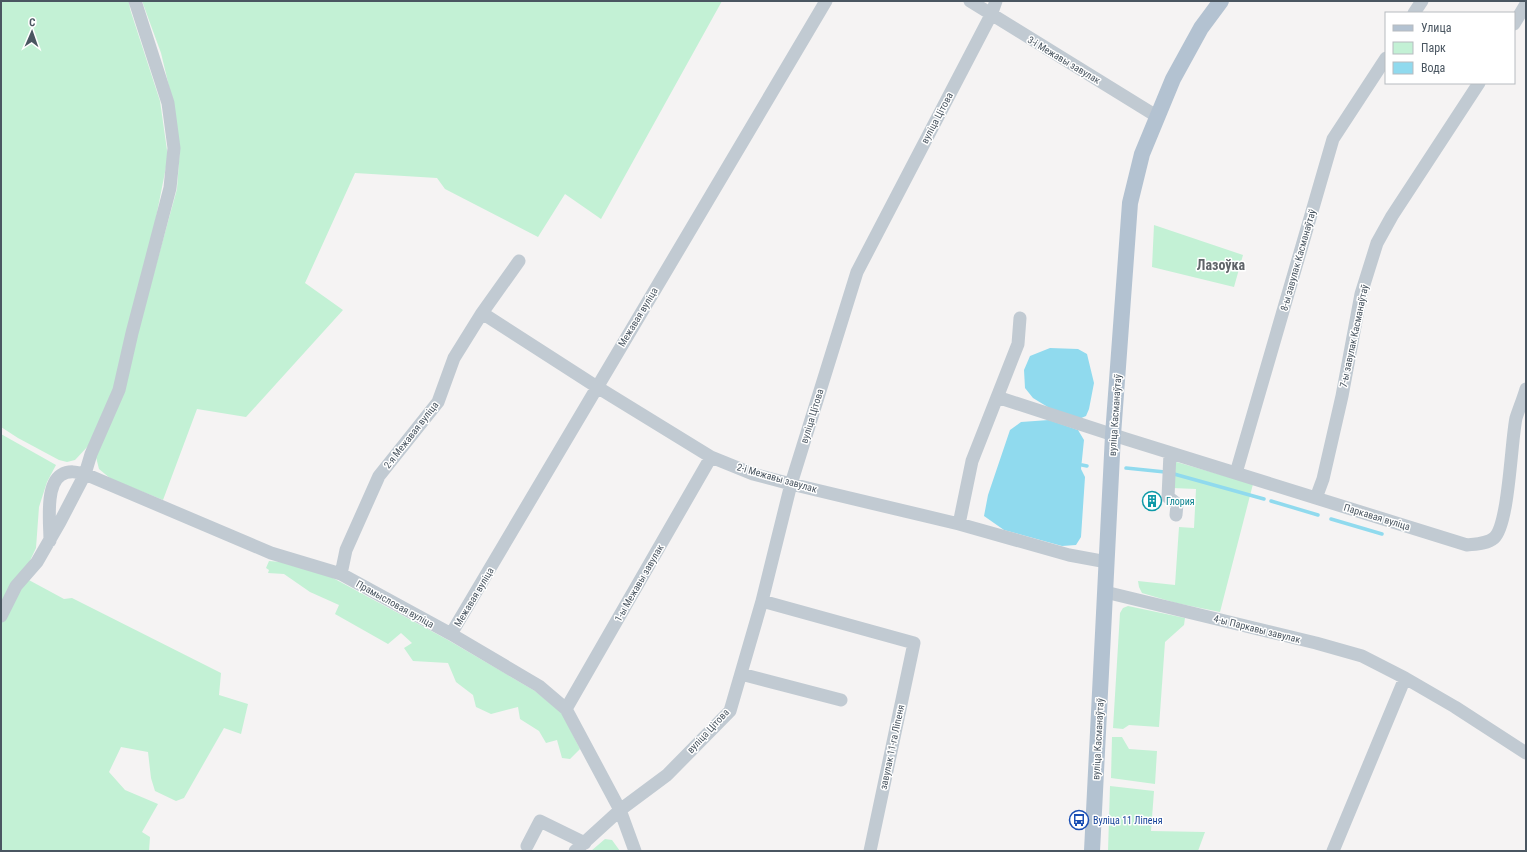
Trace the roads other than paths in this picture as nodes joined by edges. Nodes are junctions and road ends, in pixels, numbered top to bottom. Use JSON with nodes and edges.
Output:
{"nodes":[{"id":1,"x":135,"y":1,"type":"edge"},
{"id":2,"x":826,"y":1,"type":"edge"},
{"id":3,"x":970,"y":1,"type":"edge"},
{"id":4,"x":996,"y":1,"type":"edge"},
{"id":5,"x":1221,"y":1,"type":"edge"},
{"id":6,"x":1422,"y":1,"type":"edge"},
{"id":7,"x":1526,"y":4,"type":"edge"},
{"id":8,"x":1415,"y":12,"type":"edge"},
{"id":9,"x":991,"y":15,"type":"junction"},
{"id":10,"x":1515,"y":22,"type":"edge"},
{"id":11,"x":1385,"y":60,"type":"edge"},
{"id":12,"x":1478,"y":84,"type":"edge"},
{"id":13,"x":1158,"y":117,"type":"junction"},
{"id":14,"x":519,"y":261,"type":"dead end"},
{"id":15,"x":482,"y":313,"type":"junction"},
{"id":16,"x":1020,"y":318,"type":"dead end"},
{"id":17,"x":597,"y":387,"type":"junction"},
{"id":18,"x":1526,"y":389,"type":"edge"},
{"id":19,"x":997,"y":397,"type":"junction"},
{"id":20,"x":1114,"y":435,"type":"junction"},
{"id":21,"x":1170,"y":452,"type":"junction"},
{"id":22,"x":711,"y":458,"type":"junction"},
{"id":23,"x":1236,"y":473,"type":"junction"},
{"id":24,"x":85,"y":474,"type":"junction"},
{"id":25,"x":790,"y":484,"type":"junction"},
{"id":26,"x":1316,"y":498,"type":"junction"},
{"id":27,"x":1176,"y":515,"type":"dead end"},
{"id":28,"x":959,"y":524,"type":"junction"},
{"id":29,"x":50,"y":541,"type":"junction"},
{"id":30,"x":1107,"y":562,"type":"junction"},
{"id":31,"x":341,"y":574,"type":"junction"},
{"id":32,"x":1105,"y":592,"type":"junction"},
{"id":33,"x":762,"y":601,"type":"junction"},
{"id":34,"x":1,"y":616,"type":"edge"},
{"id":35,"x":451,"y":634,"type":"junction"},
{"id":36,"x":741,"y":674,"type":"junction"},
{"id":37,"x":1405,"y":678,"type":"junction"},
{"id":38,"x":841,"y":700,"type":"dead end"},
{"id":39,"x":566,"y":709,"type":"junction"},
{"id":40,"x":1526,"y":753,"type":"edge"},
{"id":41,"x":620,"y":810,"type":"junction"},
{"id":42,"x":527,"y":846,"type":"dead end"},
{"id":43,"x":580,"y":847,"type":"edge"},
{"id":44,"x":636,"y":851,"type":"edge"},
{"id":45,"x":870,"y":851,"type":"edge"},
{"id":46,"x":1092,"y":851,"type":"edge"},
{"id":47,"x":1333,"y":851,"type":"edge"}],
"edges":[{"from":1,"to":24,"type":"street"},
{"from":2,"to":17,"type":"street","name":"Межавая вуліца"},
{"from":3,"to":9,"type":"street","name":"3-і Межавы завулак"},
{"from":4,"to":9,"type":"street","name":"вуліца Цітова"},
{"from":5,"to":13,"type":"main road","name":"вуліца Касманаўтаў"},
{"from":6,"to":8,"type":"street"},
{"from":7,"to":10,"type":"street"},
{"from":9,"to":13,"type":"street","name":"3-і Межавы завулак"},
{"from":9,"to":25,"type":"street","name":"вуліца Цітова"},
{"from":11,"to":23,"type":"street","name":"8-ы завулак Касманаўтаў"},
{"from":12,"to":26,"type":"street","name":"7-ы завулак Касманаўтаў"},
{"from":13,"to":20,"type":"main road","name":"вуліца Касманаўтаў"},
{"from":14,"to":15,"type":"street","name":"2-я Межавая вуліца"},
{"from":15,"to":17,"type":"street","name":"2-і Межавы завулак"},
{"from":15,"to":31,"type":"street","name":"2-я Межавая вуліца"},
{"from":16,"to":19,"type":"street"},
{"from":17,"to":22,"type":"street","name":"2-і Межавы завулак"},
{"from":17,"to":35,"type":"street","name":"Межавая вуліца"},
{"from":18,"to":26,"type":"street","name":"Паркавая вуліца"},
{"from":19,"to":20,"type":"street","name":"Паркавая вуліца"},
{"from":19,"to":28,"type":"street"},
{"from":20,"to":21,"type":"street","name":"Паркавая вуліца"},
{"from":20,"to":30,"type":"main road","name":"вуліца Касманаўтаў"},
{"from":21,"to":23,"type":"street","name":"Паркавая вуліца"},
{"from":21,"to":27,"type":"street"},
{"from":22,"to":25,"type":"street","name":"2-і Межавы завулак"},
{"from":22,"to":39,"type":"street","name":"1-ы Межавы завулак"},
{"from":23,"to":26,"type":"street","name":"Паркавая вуліца"},
{"from":24,"to":29,"type":"street"},
{"from":24,"to":29,"type":"street"},
{"from":24,"to":31,"type":"street","name":"Прамысловая вуліца"},
{"from":25,"to":28,"type":"street","name":"2-і Межавы завулак"},
{"from":25,"to":33,"type":"street","name":"вуліца Цітова"},
{"from":28,"to":30,"type":"street","name":"2-і Межавы завулак"},
{"from":29,"to":34,"type":"street"},
{"from":30,"to":32,"type":"main road","name":"вуліца Касманаўтаў"},
{"from":31,"to":35,"type":"street","name":"Прамысловая вуліца"},
{"from":32,"to":37,"type":"street","name":"4-ы Паркавы завулак"},
{"from":32,"to":46,"type":"main road","name":"вуліца Касманаўтаў"},
{"from":33,"to":36,"type":"street","name":"вуліца Цітова"},
{"from":33,"to":45,"type":"street","name":"завулак 11-га Ліпеня"},
{"from":35,"to":39,"type":"street","name":"Прамысловая вуліца"},
{"from":36,"to":38,"type":"street"},
{"from":36,"to":41,"type":"street","name":"вуліца Цітова"},
{"from":37,"to":40,"type":"street","name":"4-ы Паркавы завулак"},
{"from":37,"to":47,"type":"street"},
{"from":39,"to":41,"type":"street","name":"Прамысловая вуліца"},
{"from":41,"to":43,"type":"street","name":"вуліца Цітова"},
{"from":41,"to":44,"type":"street","name":"Прамысловая вуліца"},
{"from":42,"to":43,"type":"street"}]}
